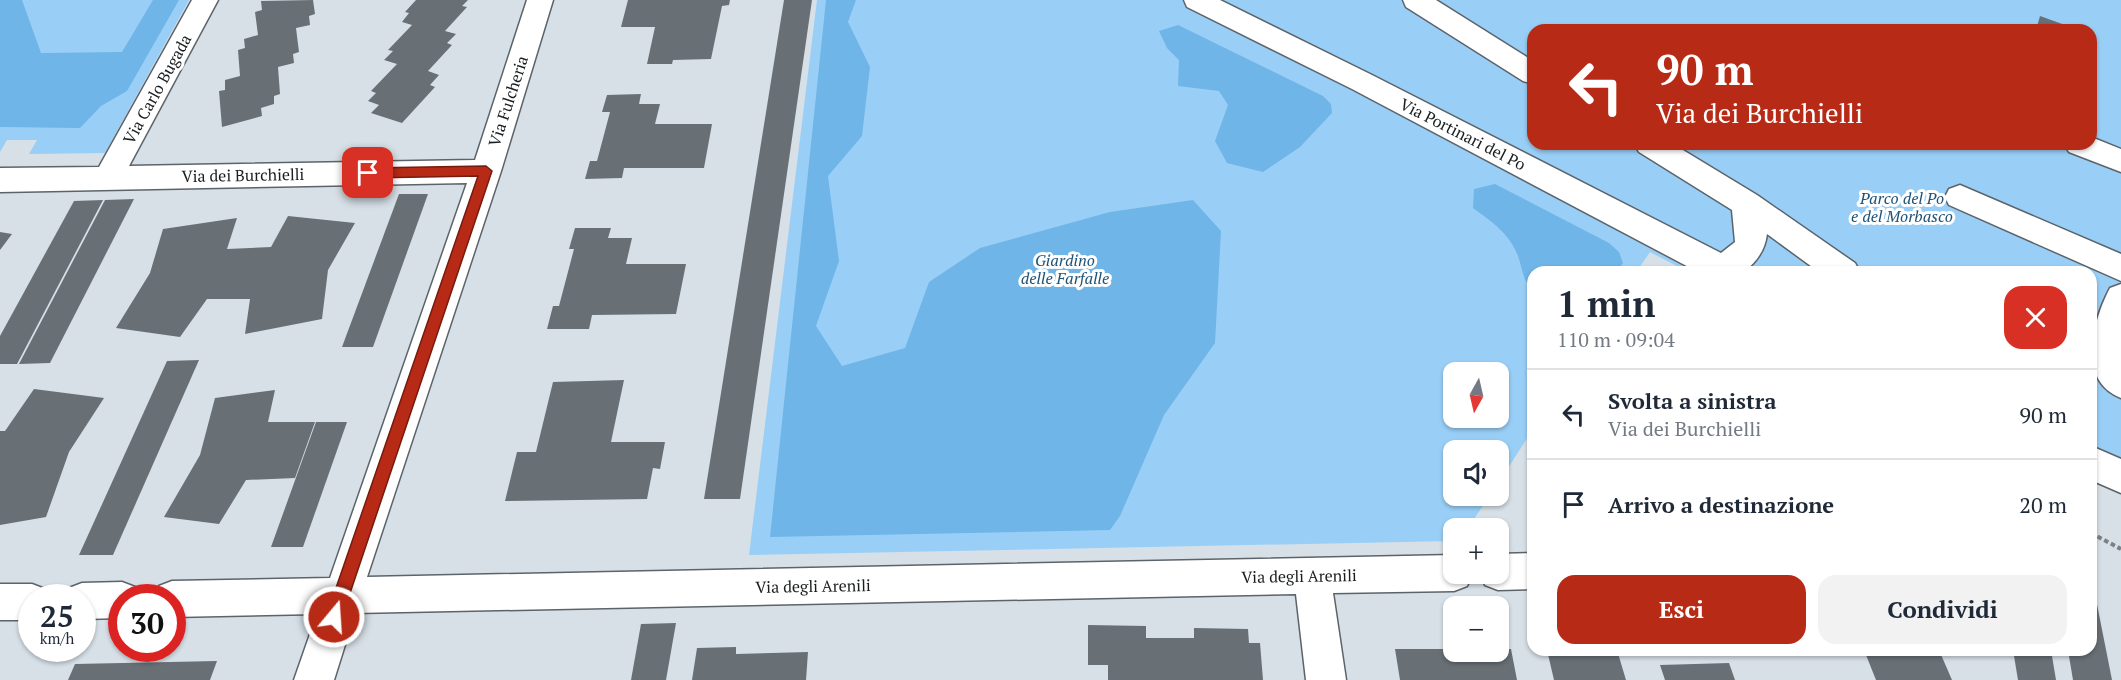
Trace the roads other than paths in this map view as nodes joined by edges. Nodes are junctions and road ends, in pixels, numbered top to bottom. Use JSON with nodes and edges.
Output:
{"nodes":[{"id":1,"x":205,"y":0,"type":"edge"},
{"id":2,"x":540,"y":0,"type":"edge"},
{"id":3,"x":1197,"y":0,"type":"edge"},
{"id":4,"x":1416,"y":0,"type":"edge"},
{"id":5,"x":1527,"y":70,"type":"edge"},
{"id":6,"x":1659,"y":150,"type":"edge"},
{"id":7,"x":2094,"y":150,"type":"edge"},
{"id":8,"x":2121,"y":161,"type":"edge"},
{"id":9,"x":486,"y":171,"type":"junction"},
{"id":10,"x":108,"y":177,"type":"junction"},
{"id":11,"x":0,"y":180,"type":"edge"},
{"id":12,"x":1960,"y":197,"type":"dead end"},
{"id":13,"x":1746,"y":203,"type":"junction"},
{"id":14,"x":1717,"y":266,"type":"edge"},
{"id":15,"x":1731,"y":266,"type":"edge"},
{"id":16,"x":1835,"y":266,"type":"edge"},
{"id":17,"x":2121,"y":268,"type":"edge"},
{"id":18,"x":2121,"y":297,"type":"edge"},
{"id":19,"x":2121,"y":383,"type":"edge"},
{"id":20,"x":2097,"y":465,"type":"edge"},
{"id":21,"x":2121,"y":477,"type":"edge"},
{"id":22,"x":1527,"y":571,"type":"edge"},
{"id":23,"x":1509,"y":572,"type":"edge"},
{"id":24,"x":1443,"y":573,"type":"edge"},
{"id":25,"x":1312,"y":576,"type":"junction"},
{"id":26,"x":341,"y":596,"type":"junction"},
{"id":27,"x":186,"y":599,"type":"edge"},
{"id":28,"x":0,"y":602,"type":"edge"},
{"id":29,"x":18,"y":602,"type":"edge"},
{"id":30,"x":314,"y":680,"type":"edge"},
{"id":31,"x":1326,"y":680,"type":"edge"}],
"edges":[{"from":1,"to":10,"type":"street","name":"Via Carlo Bugada"},
{"from":2,"to":9,"type":"street","name":"Via Fulcheria"},
{"from":3,"to":14,"type":"street","name":"Via Portinari del Po"},
{"from":4,"to":5,"type":"street"},
{"from":6,"to":13,"type":"street"},
{"from":7,"to":8,"type":"street"},
{"from":9,"to":10,"type":"street","name":"Via dei Burchielli"},
{"from":9,"to":26,"type":"street","name":"Via Fulcheria"},
{"from":10,"to":11,"type":"street","name":"Via dei Burchielli"},
{"from":12,"to":17,"type":"street"},
{"from":13,"to":15,"type":"street"},
{"from":13,"to":16,"type":"street"},
{"from":18,"to":19,"type":"street"},
{"from":20,"to":21,"type":"street"},
{"from":22,"to":23,"type":"street"},
{"from":24,"to":25,"type":"street","name":"Via degli Arenili"},
{"from":25,"to":26,"type":"street","name":"Via degli Arenili"},
{"from":25,"to":31,"type":"street"},
{"from":26,"to":27,"type":"street","name":"Via degli Arenili"},
{"from":26,"to":30,"type":"street","name":"Via Fulcheria"},
{"from":28,"to":29,"type":"street"}]}
